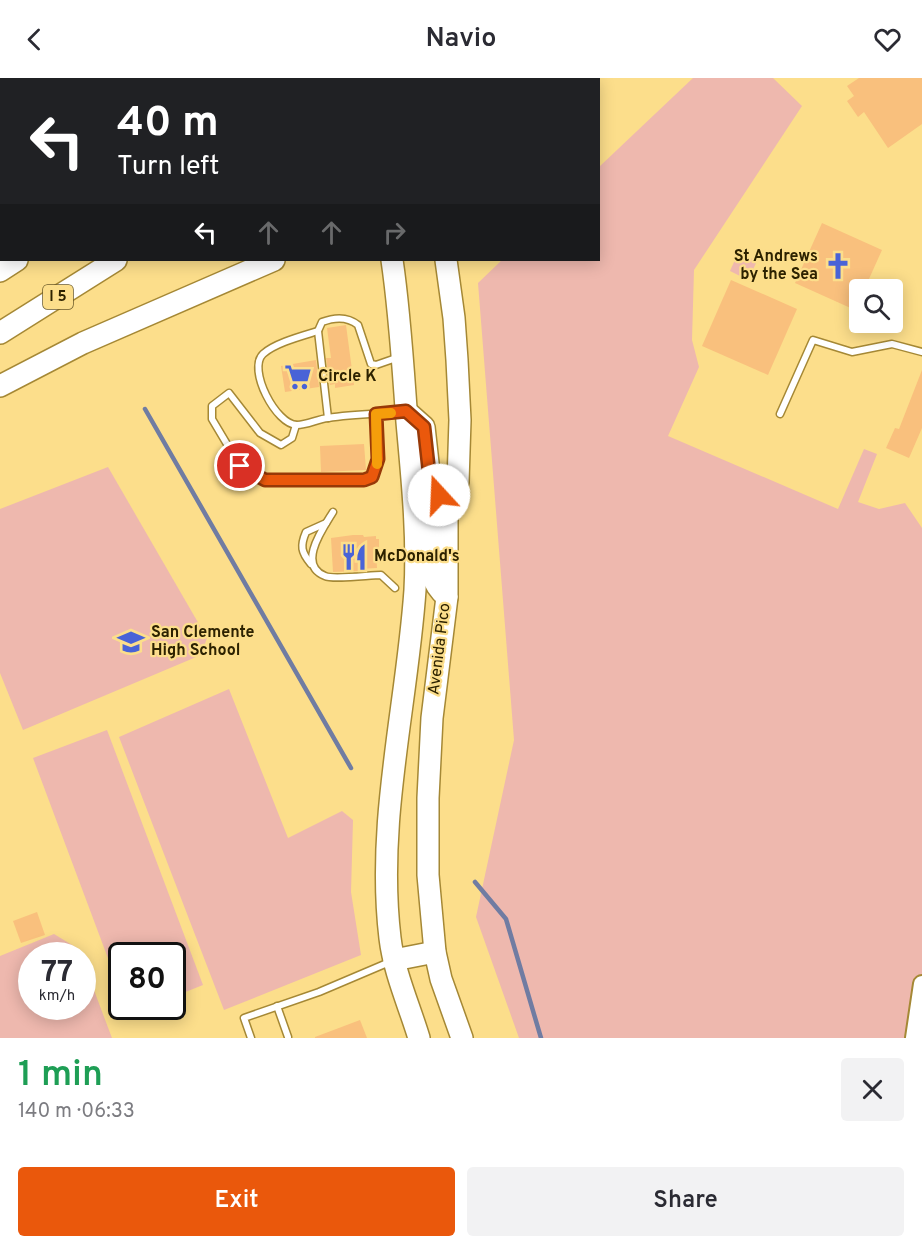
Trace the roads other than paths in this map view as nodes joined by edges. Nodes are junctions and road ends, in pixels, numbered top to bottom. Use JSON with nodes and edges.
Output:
{"nodes":[{"id":1,"x":15,"y":261,"type":"edge"},
{"id":2,"x":114,"y":261,"type":"edge"},
{"id":3,"x":272,"y":261,"type":"edge"},
{"id":4,"x":392,"y":261,"type":"edge"},
{"id":5,"x":446,"y":261,"type":"edge"},
{"id":6,"x":0,"y":271,"type":"edge"},
{"id":7,"x":318,"y":331,"type":"junction"},
{"id":8,"x":0,"y":333,"type":"edge"},
{"id":9,"x":922,"y":352,"type":"edge"},
{"id":10,"x":402,"y":356,"type":"junction"},
{"id":11,"x":0,"y":386,"type":"edge"},
{"id":12,"x":406,"y":411,"type":"junction"},
{"id":13,"x":376,"y":414,"type":"junction"},
{"id":14,"x":780,"y":414,"type":"dead end"},
{"id":15,"x":328,"y":418,"type":"junction"},
{"id":16,"x":297,"y":425,"type":"junction"},
{"id":17,"x":447,"y":504,"type":"junction"},
{"id":18,"x":333,"y":512,"type":"dead end"},
{"id":19,"x":415,"y":516,"type":"junction"},
{"id":20,"x":327,"y":522,"type":"junction"},
{"id":21,"x":314,"y":568,"type":"junction"},
{"id":22,"x":395,"y":588,"type":"dead end"},
{"id":23,"x":447,"y":597,"type":"junction"},
{"id":24,"x":435,"y":952,"type":"junction"},
{"id":25,"x":394,"y":960,"type":"junction"},
{"id":26,"x":922,"y":984,"type":"edge"},
{"id":27,"x":277,"y":1006,"type":"junction"},
{"id":28,"x":288,"y":1037,"type":"edge"},
{"id":29,"x":251,"y":1038,"type":"edge"},
{"id":30,"x":419,"y":1038,"type":"edge"},
{"id":31,"x":462,"y":1038,"type":"edge"},
{"id":32,"x":914,"y":1038,"type":"edge"}],
"edges":[{"from":1,"to":6,"type":"highway"},
{"from":2,"to":8,"type":"highway","number":"I 5"},
{"from":3,"to":11,"type":"highway"},
{"from":4,"to":10,"type":"highway","name":"Avenida Pico"},
{"from":5,"to":17,"type":"highway","name":"Avenida Pico"},
{"from":7,"to":10,"type":"lane"},
{"from":7,"to":15,"type":"lane"},
{"from":7,"to":16,"type":"lane"},
{"from":9,"to":14,"type":"lane"},
{"from":10,"to":12,"type":"highway","name":"Avenida Pico"},
{"from":12,"to":13,"type":"lane"},
{"from":12,"to":17,"type":"highway"},
{"from":12,"to":19,"type":"highway","name":"Avenida Pico"},
{"from":13,"to":15,"type":"lane"},
{"from":13,"to":16,"type":"lane"},
{"from":15,"to":16,"type":"lane"},
{"from":17,"to":23,"type":"highway","name":"Avenida Pico"},
{"from":18,"to":20,"type":"lane"},
{"from":19,"to":23,"type":"highway"},
{"from":19,"to":25,"type":"highway","name":"Avenida Pico"},
{"from":20,"to":21,"type":"lane"},
{"from":20,"to":21,"type":"lane"},
{"from":21,"to":22,"type":"lane"},
{"from":23,"to":24,"type":"highway","name":"Avenida Pico"},
{"from":24,"to":25,"type":"highway"},
{"from":24,"to":31,"type":"highway","name":"Avenida Pico"},
{"from":25,"to":27,"type":"lane"},
{"from":25,"to":30,"type":"highway","name":"Avenida Pico"},
{"from":26,"to":32,"type":"street"},
{"from":27,"to":28,"type":"lane"},
{"from":27,"to":29,"type":"lane"}]}
